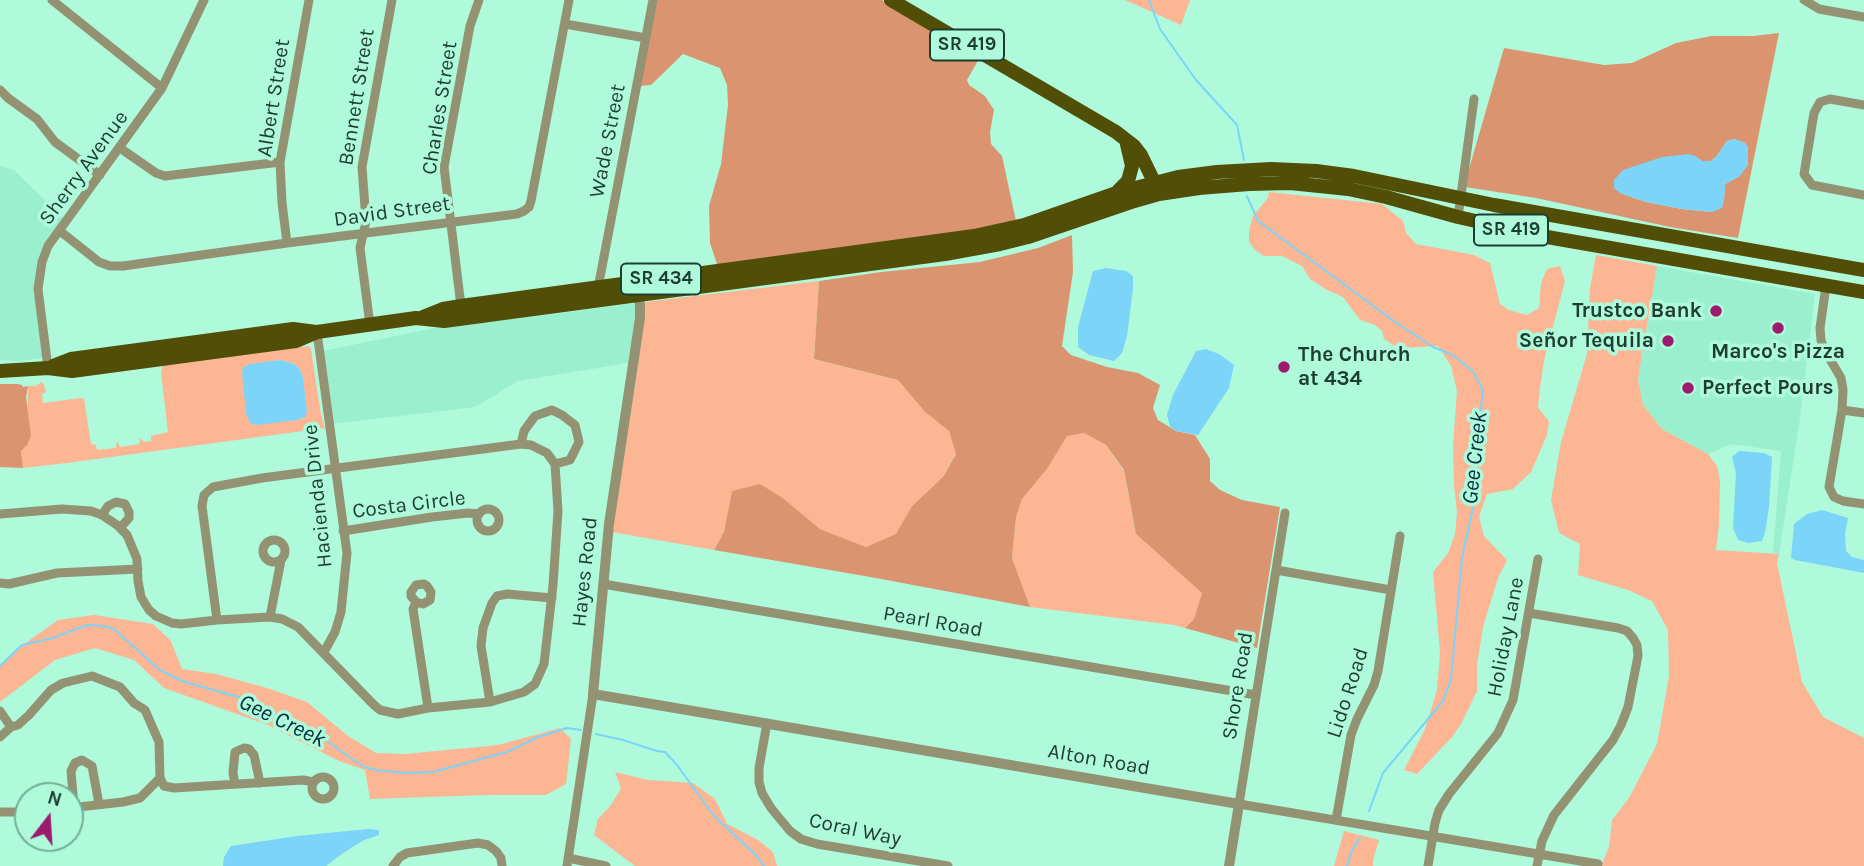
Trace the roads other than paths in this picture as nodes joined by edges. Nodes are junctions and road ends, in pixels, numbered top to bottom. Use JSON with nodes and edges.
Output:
{"nodes":[{"id":1,"x":52,"y":0,"type":"edge"},
{"id":2,"x":204,"y":0,"type":"edge"},
{"id":3,"x":309,"y":0,"type":"edge"},
{"id":4,"x":392,"y":0,"type":"edge"},
{"id":5,"x":479,"y":0,"type":"edge"},
{"id":6,"x":569,"y":0,"type":"edge"},
{"id":7,"x":653,"y":0,"type":"edge"},
{"id":8,"x":891,"y":0,"type":"edge"},
{"id":9,"x":1804,"y":0,"type":"edge"},
{"id":10,"x":1864,"y":17,"type":"edge"},
{"id":11,"x":565,"y":24,"type":"junction"},
{"id":12,"x":646,"y":38,"type":"junction"},
{"id":13,"x":162,"y":88,"type":"junction"},
{"id":14,"x":0,"y":90,"type":"edge"},
{"id":15,"x":1474,"y":99,"type":"dead end"},
{"id":16,"x":1864,"y":105,"type":"edge"},
{"id":17,"x":1126,"y":139,"type":"junction"},
{"id":18,"x":120,"y":148,"type":"junction"},
{"id":19,"x":280,"y":162,"type":"junction"},
{"id":20,"x":100,"y":175,"type":"junction"},
{"id":21,"x":1157,"y":188,"type":"junction"},
{"id":22,"x":1116,"y":193,"type":"junction"},
{"id":23,"x":1864,"y":195,"type":"edge"},
{"id":24,"x":1460,"y":198,"type":"junction"},
{"id":25,"x":1458,"y":217,"type":"junction"},
{"id":26,"x":450,"y":222,"type":"junction"},
{"id":27,"x":60,"y":231,"type":"junction"},
{"id":28,"x":363,"y":234,"type":"junction"},
{"id":29,"x":1696,"y":240,"type":"junction"},
{"id":30,"x":287,"y":243,"type":"junction"},
{"id":31,"x":905,"y":246,"type":"junction"},
{"id":32,"x":1667,"y":258,"type":"junction"},
{"id":33,"x":886,"y":262,"type":"junction"},
{"id":34,"x":1861,"y":269,"type":"edge"},
{"id":35,"x":1826,"y":286,"type":"junction"},
{"id":36,"x":598,"y":288,"type":"junction"},
{"id":37,"x":637,"y":289,"type":"junction"},
{"id":38,"x":1864,"y":292,"type":"edge"},
{"id":39,"x":461,"y":306,"type":"junction"},
{"id":40,"x":422,"y":318,"type":"junction"},
{"id":41,"x":370,"y":325,"type":"junction"},
{"id":42,"x":317,"y":332,"type":"junction"},
{"id":43,"x":48,"y":368,"type":"junction"},
{"id":44,"x":0,"y":372,"type":"edge"},
{"id":45,"x":1842,"y":410,"type":"junction"},
{"id":46,"x":1864,"y":414,"type":"edge"},
{"id":47,"x":521,"y":443,"type":"junction"},
{"id":48,"x":555,"y":464,"type":"junction"},
{"id":49,"x":334,"y":468,"type":"junction"},
{"id":50,"x":1864,"y":505,"type":"edge"},
{"id":51,"x":1285,"y":513,"type":"dead end"},
{"id":52,"x":0,"y":514,"type":"edge"},
{"id":53,"x":479,"y":514,"type":"dead end"},
{"id":54,"x":102,"y":515,"type":"junction"},
{"id":55,"x":120,"y":528,"type":"junction"},
{"id":56,"x":343,"y":531,"type":"junction"},
{"id":57,"x":1401,"y":536,"type":"dead end"},
{"id":58,"x":1538,"y":559,"type":"dead end"},
{"id":59,"x":281,"y":560,"type":"dead end"},
{"id":60,"x":138,"y":569,"type":"junction"},
{"id":61,"x":1276,"y":570,"type":"junction"},
{"id":62,"x":0,"y":583,"type":"edge"},
{"id":63,"x":603,"y":584,"type":"junction"},
{"id":64,"x":1391,"y":590,"type":"junction"},
{"id":65,"x":552,"y":598,"type":"junction"},
{"id":66,"x":416,"y":602,"type":"dead end"},
{"id":67,"x":1529,"y":613,"type":"junction"},
{"id":68,"x":270,"y":617,"type":"junction"},
{"id":69,"x":217,"y":620,"type":"junction"},
{"id":70,"x":324,"y":652,"type":"junction"},
{"id":71,"x":593,"y":694,"type":"junction"},
{"id":72,"x":1256,"y":695,"type":"junction"},
{"id":73,"x":490,"y":702,"type":"junction"},
{"id":74,"x":428,"y":708,"type":"junction"},
{"id":75,"x":0,"y":711,"type":"edge"},
{"id":76,"x":766,"y":723,"type":"junction"},
{"id":77,"x":11,"y":727,"type":"junction"},
{"id":78,"x":0,"y":737,"type":"edge"},
{"id":79,"x":160,"y":778,"type":"junction"},
{"id":80,"x":71,"y":782,"type":"edge"},
{"id":81,"x":313,"y":782,"type":"dead end"},
{"id":82,"x":260,"y":783,"type":"junction"},
{"id":83,"x":235,"y":784,"type":"junction"},
{"id":84,"x":99,"y":804,"type":"junction"},
{"id":85,"x":1239,"y":804,"type":"junction"},
{"id":86,"x":84,"y":806,"type":"edge"},
{"id":87,"x":1336,"y":820,"type":"junction"},
{"id":88,"x":1433,"y":836,"type":"junction"},
{"id":89,"x":1539,"y":855,"type":"junction"},
{"id":90,"x":567,"y":862,"type":"edge"},
{"id":91,"x":1598,"y":864,"type":"edge"},
{"id":92,"x":393,"y":866,"type":"edge"},
{"id":93,"x":502,"y":866,"type":"edge"},
{"id":94,"x":606,"y":866,"type":"edge"},
{"id":95,"x":948,"y":866,"type":"edge"},
{"id":96,"x":1230,"y":866,"type":"edge"},
{"id":97,"x":1428,"y":866,"type":"edge"},
{"id":98,"x":1537,"y":866,"type":"edge"}],
"edges":[{"from":1,"to":13,"type":"street"},
{"from":2,"to":13,"type":"street","name":"Sherry Avenue"},
{"from":3,"to":19,"type":"street","name":"Albert Street"},
{"from":4,"to":28,"type":"street","name":"Bennett Street"},
{"from":5,"to":26,"type":"street","name":"Charles Street"},
{"from":6,"to":11,"type":"street","name":"David Street"},
{"from":7,"to":12,"type":"street","name":"Wade Street"},
{"from":8,"to":17,"type":"main road","number":"SR 419"},
{"from":9,"to":10,"type":"street"},
{"from":11,"to":12,"type":"street"},
{"from":11,"to":26,"type":"street","name":"David Street"},
{"from":12,"to":36,"type":"street","name":"Wade Street"},
{"from":13,"to":18,"type":"street","name":"Sherry Avenue"},
{"from":14,"to":20,"type":"street"},
{"from":15,"to":24,"type":"street"},
{"from":16,"to":23,"type":"street"},
{"from":17,"to":21,"type":"main road","number":"SR 419"},
{"from":17,"to":22,"type":"main road"},
{"from":18,"to":19,"type":"street"},
{"from":18,"to":20,"type":"street","name":"Sherry Avenue"},
{"from":19,"to":30,"type":"street","name":"Albert Street"},
{"from":20,"to":27,"type":"street","name":"Sherry Avenue"},
{"from":21,"to":22,"type":"main road","number":"SR 434"},
{"from":21,"to":24,"type":"main road","number":"SR 419"},
{"from":21,"to":25,"type":"main road","number":"SR 419"},
{"from":21,"to":33,"type":"main road","number":"SR 434"},
{"from":22,"to":31,"type":"main road","number":"SR 434"},
{"from":24,"to":25,"type":"street"},
{"from":24,"to":29,"type":"main road","number":"SR 419"},
{"from":25,"to":32,"type":"main road","number":"SR 419"},
{"from":26,"to":28,"type":"street","name":"David Street"},
{"from":26,"to":39,"type":"street","name":"Charles Street"},
{"from":27,"to":30,"type":"street","name":"David Street"},
{"from":27,"to":43,"type":"street","name":"Sherry Avenue"},
{"from":28,"to":30,"type":"street","name":"David Street"},
{"from":28,"to":41,"type":"street","name":"Bennett Street"},
{"from":29,"to":32,"type":"main road"},
{"from":29,"to":34,"type":"main road","number":"SR 419"},
{"from":31,"to":33,"type":"main road"},
{"from":31,"to":37,"type":"main road","number":"SR 434"},
{"from":32,"to":35,"type":"main road","number":"SR 419"},
{"from":33,"to":37,"type":"main road","number":"SR 434"},
{"from":34,"to":35,"type":"main road"},
{"from":35,"to":38,"type":"main road","number":"SR 419"},
{"from":35,"to":45,"type":"street"},
{"from":36,"to":37,"type":"main road","number":"SR 434"},
{"from":36,"to":39,"type":"main road","number":"SR 434"},
{"from":37,"to":40,"type":"main road","number":"SR 434"},
{"from":37,"to":63,"type":"street","name":"Hayes Road"},
{"from":39,"to":40,"type":"main road","number":"SR 434"},
{"from":40,"to":41,"type":"main road","number":"SR 434"},
{"from":41,"to":42,"type":"main road","number":"SR 434"},
{"from":42,"to":43,"type":"main road","number":"SR 434"},
{"from":42,"to":49,"type":"street","name":"Hacienda Drive"},
{"from":43,"to":44,"type":"main road","number":"SR 434"},
{"from":45,"to":46,"type":"street"},
{"from":45,"to":50,"type":"street"},
{"from":47,"to":48,"type":"street"},
{"from":47,"to":48,"type":"street"},
{"from":47,"to":49,"type":"street"},
{"from":48,"to":65,"type":"street"},
{"from":49,"to":56,"type":"street","name":"Hacienda Drive"},
{"from":49,"to":69,"type":"street"},
{"from":51,"to":61,"type":"street","name":"Shore Road"},
{"from":52,"to":54,"type":"street"},
{"from":53,"to":56,"type":"street","name":"Costa Circle"},
{"from":54,"to":55,"type":"street"},
{"from":54,"to":55,"type":"street"},
{"from":55,"to":60,"type":"street"},
{"from":56,"to":70,"type":"street","name":"Hacienda Drive"},
{"from":57,"to":64,"type":"street","name":"Lido Road"},
{"from":58,"to":67,"type":"street","name":"Holiday Lane"},
{"from":59,"to":68,"type":"street"},
{"from":60,"to":62,"type":"street"},
{"from":60,"to":69,"type":"street"},
{"from":61,"to":64,"type":"street"},
{"from":61,"to":72,"type":"street","name":"Shore Road"},
{"from":63,"to":71,"type":"street","name":"Hayes Road"},
{"from":63,"to":72,"type":"street","name":"Pearl Road"},
{"from":64,"to":87,"type":"street","name":"Lido Road"},
{"from":65,"to":73,"type":"street"},
{"from":65,"to":73,"type":"street"},
{"from":66,"to":74,"type":"street"},
{"from":67,"to":88,"type":"street","name":"Holiday Lane"},
{"from":67,"to":89,"type":"street"},
{"from":68,"to":69,"type":"street"},
{"from":68,"to":70,"type":"street"},
{"from":70,"to":74,"type":"street"},
{"from":71,"to":76,"type":"street","name":"Alton Road"},
{"from":71,"to":90,"type":"street","name":"Hayes Road"},
{"from":72,"to":85,"type":"street","name":"Shore Road"},
{"from":73,"to":74,"type":"street"},
{"from":75,"to":77,"type":"street"},
{"from":76,"to":85,"type":"street","name":"Alton Road"},
{"from":76,"to":95,"type":"street","name":"Coral Way"},
{"from":77,"to":78,"type":"street"},
{"from":77,"to":79,"type":"street"},
{"from":79,"to":83,"type":"street"},
{"from":79,"to":84,"type":"street"},
{"from":80,"to":84,"type":"street"},
{"from":81,"to":82,"type":"street"},
{"from":82,"to":83,"type":"street"},
{"from":82,"to":83,"type":"street"},
{"from":84,"to":86,"type":"street"},
{"from":85,"to":87,"type":"street","name":"Alton Road"},
{"from":85,"to":96,"type":"street","name":"Shore Road"},
{"from":87,"to":88,"type":"street","name":"Alton Road"},
{"from":88,"to":89,"type":"street","name":"Alton Road"},
{"from":88,"to":97,"type":"street","name":"Holiday Lane"},
{"from":89,"to":91,"type":"street","name":"Alton Road"},
{"from":89,"to":98,"type":"street"},
{"from":90,"to":94,"type":"street"},
{"from":92,"to":93,"type":"street"}]}
